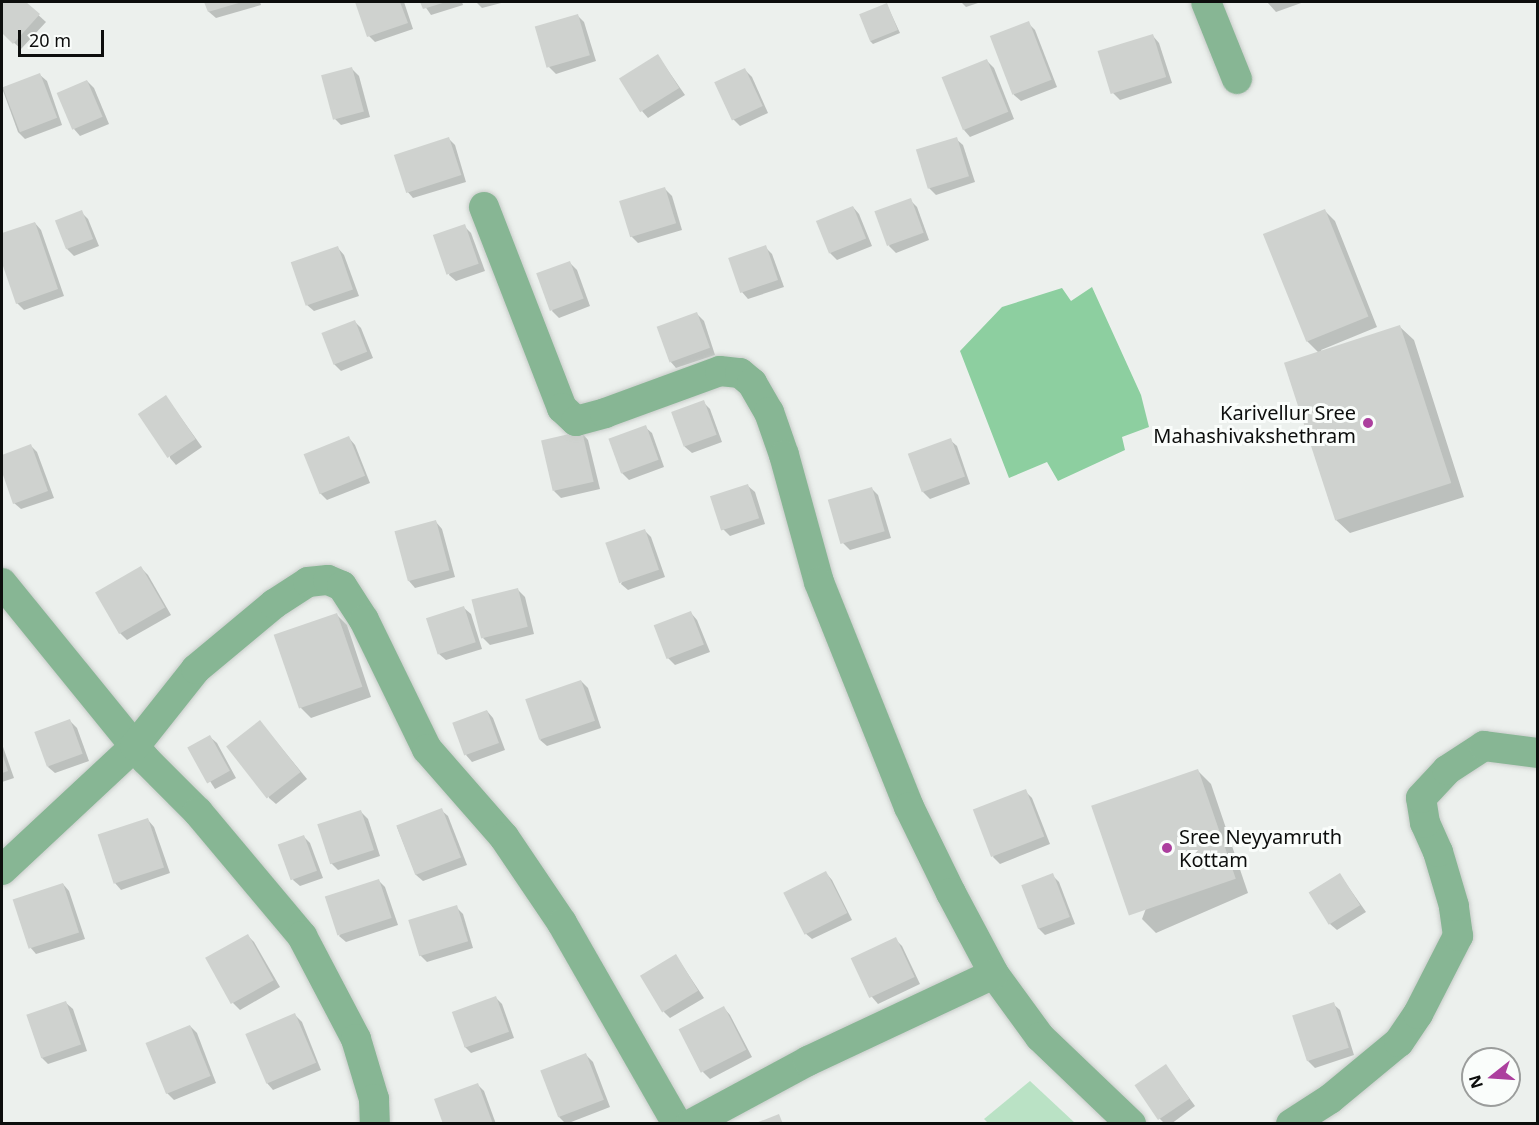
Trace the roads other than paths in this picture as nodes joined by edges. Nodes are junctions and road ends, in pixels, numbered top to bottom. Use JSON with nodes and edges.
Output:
{"nodes":[{"id":1,"x":1206,"y":2,"type":"edge"},
{"id":2,"x":1237,"y":79,"type":"dead end"},
{"id":3,"x":484,"y":207,"type":"dead end"},
{"id":4,"x":2,"y":583,"type":"edge"},
{"id":5,"x":135,"y":746,"type":"junction"},
{"id":6,"x":1538,"y":753,"type":"edge"},
{"id":7,"x":2,"y":870,"type":"edge"},
{"id":8,"x":994,"y":974,"type":"junction"},
{"id":9,"x":375,"y":1124,"type":"edge"},
{"id":10,"x":677,"y":1124,"type":"edge"},
{"id":11,"x":691,"y":1124,"type":"edge"},
{"id":12,"x":1131,"y":1124,"type":"edge"},
{"id":13,"x":1291,"y":1124,"type":"edge"}],
"edges":[{"from":1,"to":2,"type":"street"},
{"from":3,"to":8,"type":"street"},
{"from":4,"to":5,"type":"street"},
{"from":5,"to":7,"type":"street"},
{"from":5,"to":9,"type":"street"},
{"from":5,"to":10,"type":"street"},
{"from":6,"to":13,"type":"street"},
{"from":8,"to":11,"type":"street"},
{"from":8,"to":12,"type":"street"}]}
